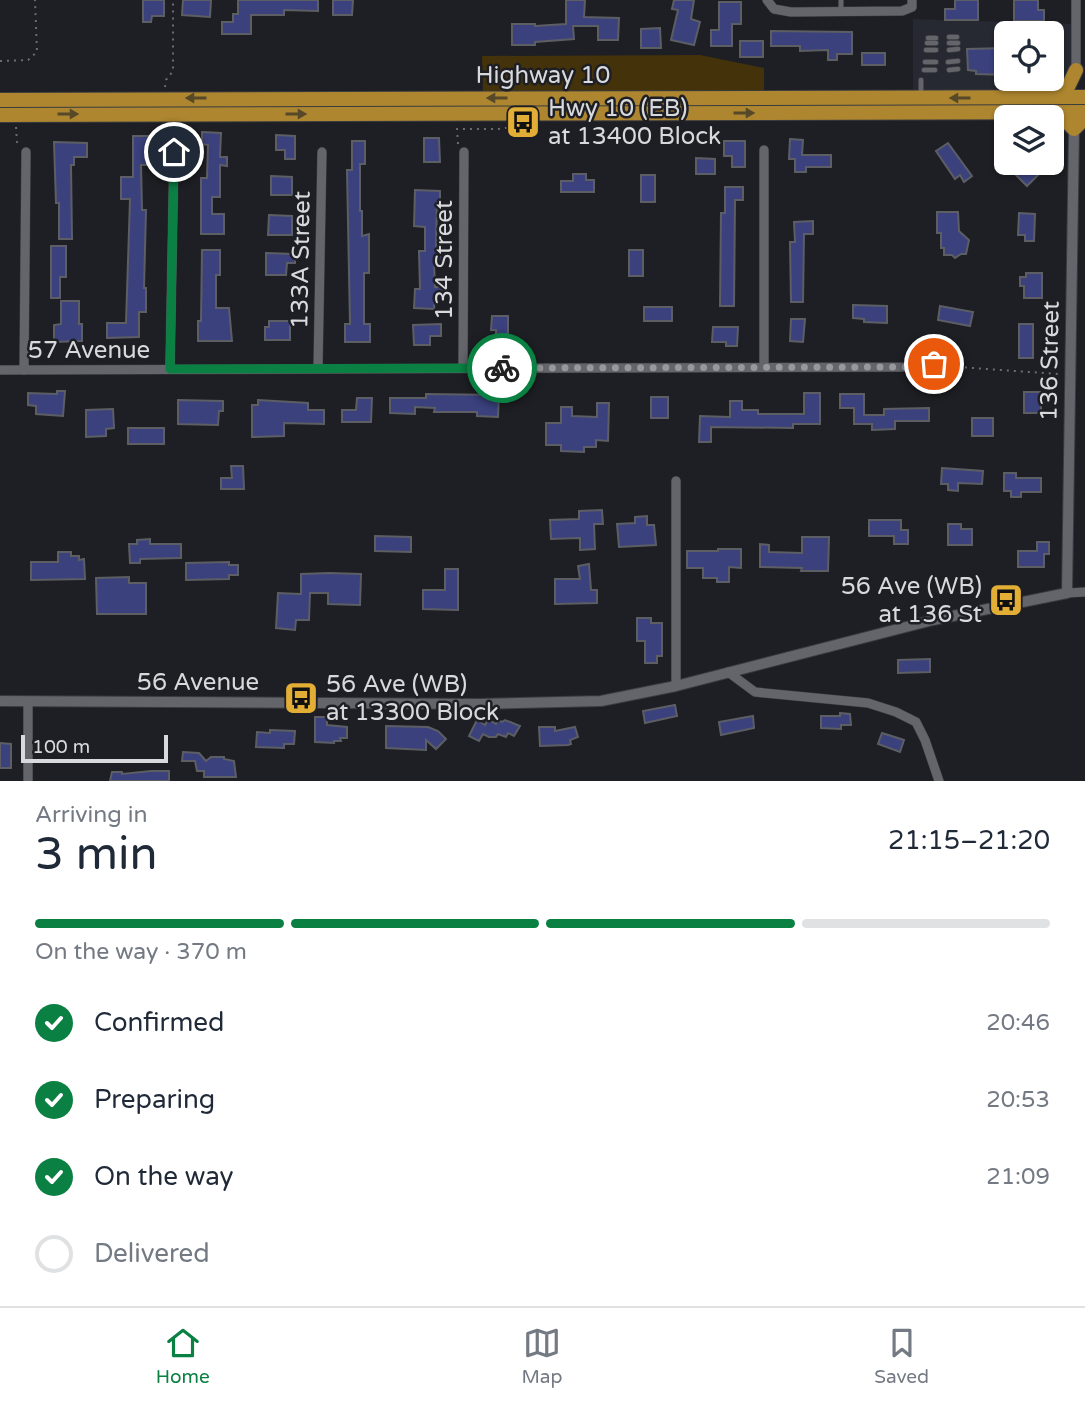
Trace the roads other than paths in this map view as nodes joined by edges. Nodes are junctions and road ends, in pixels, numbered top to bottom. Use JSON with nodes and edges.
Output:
{"nodes":[{"id":1,"x":768,"y":0,"type":"edge"},
{"id":2,"x":841,"y":0,"type":"edge"},
{"id":3,"x":1076,"y":0,"type":"edge"},
{"id":4,"x":912,"y":4,"type":"edge"},
{"id":5,"x":841,"y":11,"type":"junction"},
{"id":6,"x":928,"y":40,"type":"dead end"},
{"id":7,"x":936,"y":40,"type":"dead end"},
{"id":8,"x":949,"y":40,"type":"dead end"},
{"id":9,"x":957,"y":40,"type":"dead end"},
{"id":10,"x":958,"y":49,"type":"dead end"},
{"id":11,"x":926,"y":50,"type":"dead end"},
{"id":12,"x":936,"y":50,"type":"dead end"},
{"id":13,"x":949,"y":50,"type":"dead end"},
{"id":14,"x":958,"y":61,"type":"dead end"},
{"id":15,"x":925,"y":62,"type":"dead end"},
{"id":16,"x":936,"y":62,"type":"dead end"},
{"id":17,"x":948,"y":62,"type":"dead end"},
{"id":18,"x":958,"y":69,"type":"dead end"},
{"id":19,"x":924,"y":70,"type":"dead end"},
{"id":20,"x":935,"y":70,"type":"dead end"},
{"id":21,"x":949,"y":70,"type":"dead end"},
{"id":22,"x":1076,"y":70,"type":"junction"},
{"id":23,"x":922,"y":80,"type":"dead end"},
{"id":24,"x":1085,"y":86,"type":"edge"},
{"id":25,"x":1085,"y":97,"type":"edge"},
{"id":26,"x":1053,"y":98,"type":"junction"},
{"id":27,"x":0,"y":100,"type":"edge"},
{"id":28,"x":921,"y":106,"type":"junction"},
{"id":29,"x":0,"y":115,"type":"edge"},
{"id":30,"x":1085,"y":115,"type":"edge"},
{"id":31,"x":994,"y":120,"type":"edge"},
{"id":32,"x":1064,"y":122,"type":"edge"},
{"id":33,"x":1074,"y":129,"type":"junction"},
{"id":34,"x":23,"y":148,"type":"road end"},
{"id":35,"x":764,"y":150,"type":"dead end"},
{"id":36,"x":174,"y":152,"type":"dead end"},
{"id":37,"x":322,"y":152,"type":"dead end"},
{"id":38,"x":464,"y":152,"type":"dead end"},
{"id":39,"x":939,"y":365,"type":"road end"},
{"id":40,"x":764,"y":366,"type":"junction"},
{"id":41,"x":318,"y":368,"type":"junction"},
{"id":42,"x":463,"y":368,"type":"junction"},
{"id":43,"x":170,"y":369,"type":"junction"},
{"id":44,"x":0,"y":370,"type":"edge"},
{"id":45,"x":24,"y":370,"type":"junction"},
{"id":46,"x":676,"y":481,"type":"dead end"},
{"id":47,"x":1085,"y":592,"type":"edge"},
{"id":48,"x":1067,"y":593,"type":"junction"},
{"id":49,"x":728,"y":672,"type":"junction"},
{"id":50,"x":676,"y":686,"type":"junction"},
{"id":51,"x":0,"y":701,"type":"edge"},
{"id":52,"x":28,"y":702,"type":"junction"},
{"id":53,"x":28,"y":781,"type":"edge"},
{"id":54,"x":939,"y":781,"type":"edge"}],
"edges":[{"from":1,"to":5,"type":"street"},
{"from":2,"to":5,"type":"lane"},
{"from":3,"to":22,"type":"street"},
{"from":4,"to":5,"type":"street"},
{"from":6,"to":7,"type":"lane"},
{"from":8,"to":9,"type":"lane"},
{"from":10,"to":13,"type":"lane"},
{"from":11,"to":12,"type":"lane"},
{"from":14,"to":17,"type":"lane"},
{"from":15,"to":16,"type":"lane"},
{"from":18,"to":21,"type":"lane"},
{"from":19,"to":20,"type":"lane"},
{"from":22,"to":24,"type":"highway"},
{"from":22,"to":26,"type":"highway"},
{"from":23,"to":28,"type":"lane"},
{"from":25,"to":26,"type":"highway","name":"Highway 10"},
{"from":26,"to":28,"type":"highway","name":"Highway 10","one_way":true},
{"from":28,"to":27,"type":"highway","name":"Highway 10","one_way":true},
{"from":29,"to":28,"type":"highway","name":"Highway 10","one_way":true},
{"from":28,"to":30,"type":"highway","name":"Highway 10"},
{"from":28,"to":31,"type":"highway"},
{"from":30,"to":33,"type":"highway"},
{"from":32,"to":33,"type":"highway"},
{"from":33,"to":48,"type":"street","name":"136 Street"},
{"from":34,"to":45,"type":"street"},
{"from":35,"to":40,"type":"street"},
{"from":36,"to":43,"type":"street"},
{"from":37,"to":41,"type":"street","name":"133A Street"},
{"from":38,"to":42,"type":"street","name":"134 Street"},
{"from":39,"to":40,"type":"street","name":"57 Avenue"},
{"from":40,"to":42,"type":"street","name":"57 Avenue"},
{"from":41,"to":42,"type":"street","name":"57 Avenue"},
{"from":41,"to":43,"type":"street","name":"57 Avenue"},
{"from":43,"to":45,"type":"street","name":"57 Avenue"},
{"from":44,"to":45,"type":"street","name":"57 Avenue"},
{"from":46,"to":50,"type":"street"},
{"from":47,"to":48,"type":"street","name":"56 Avenue"},
{"from":48,"to":49,"type":"street","name":"56 Avenue"},
{"from":49,"to":50,"type":"street","name":"56 Avenue"},
{"from":49,"to":54,"type":"street"},
{"from":50,"to":52,"type":"street","name":"56 Avenue"},
{"from":51,"to":52,"type":"street","name":"56 Avenue"},
{"from":52,"to":53,"type":"street"}]}
